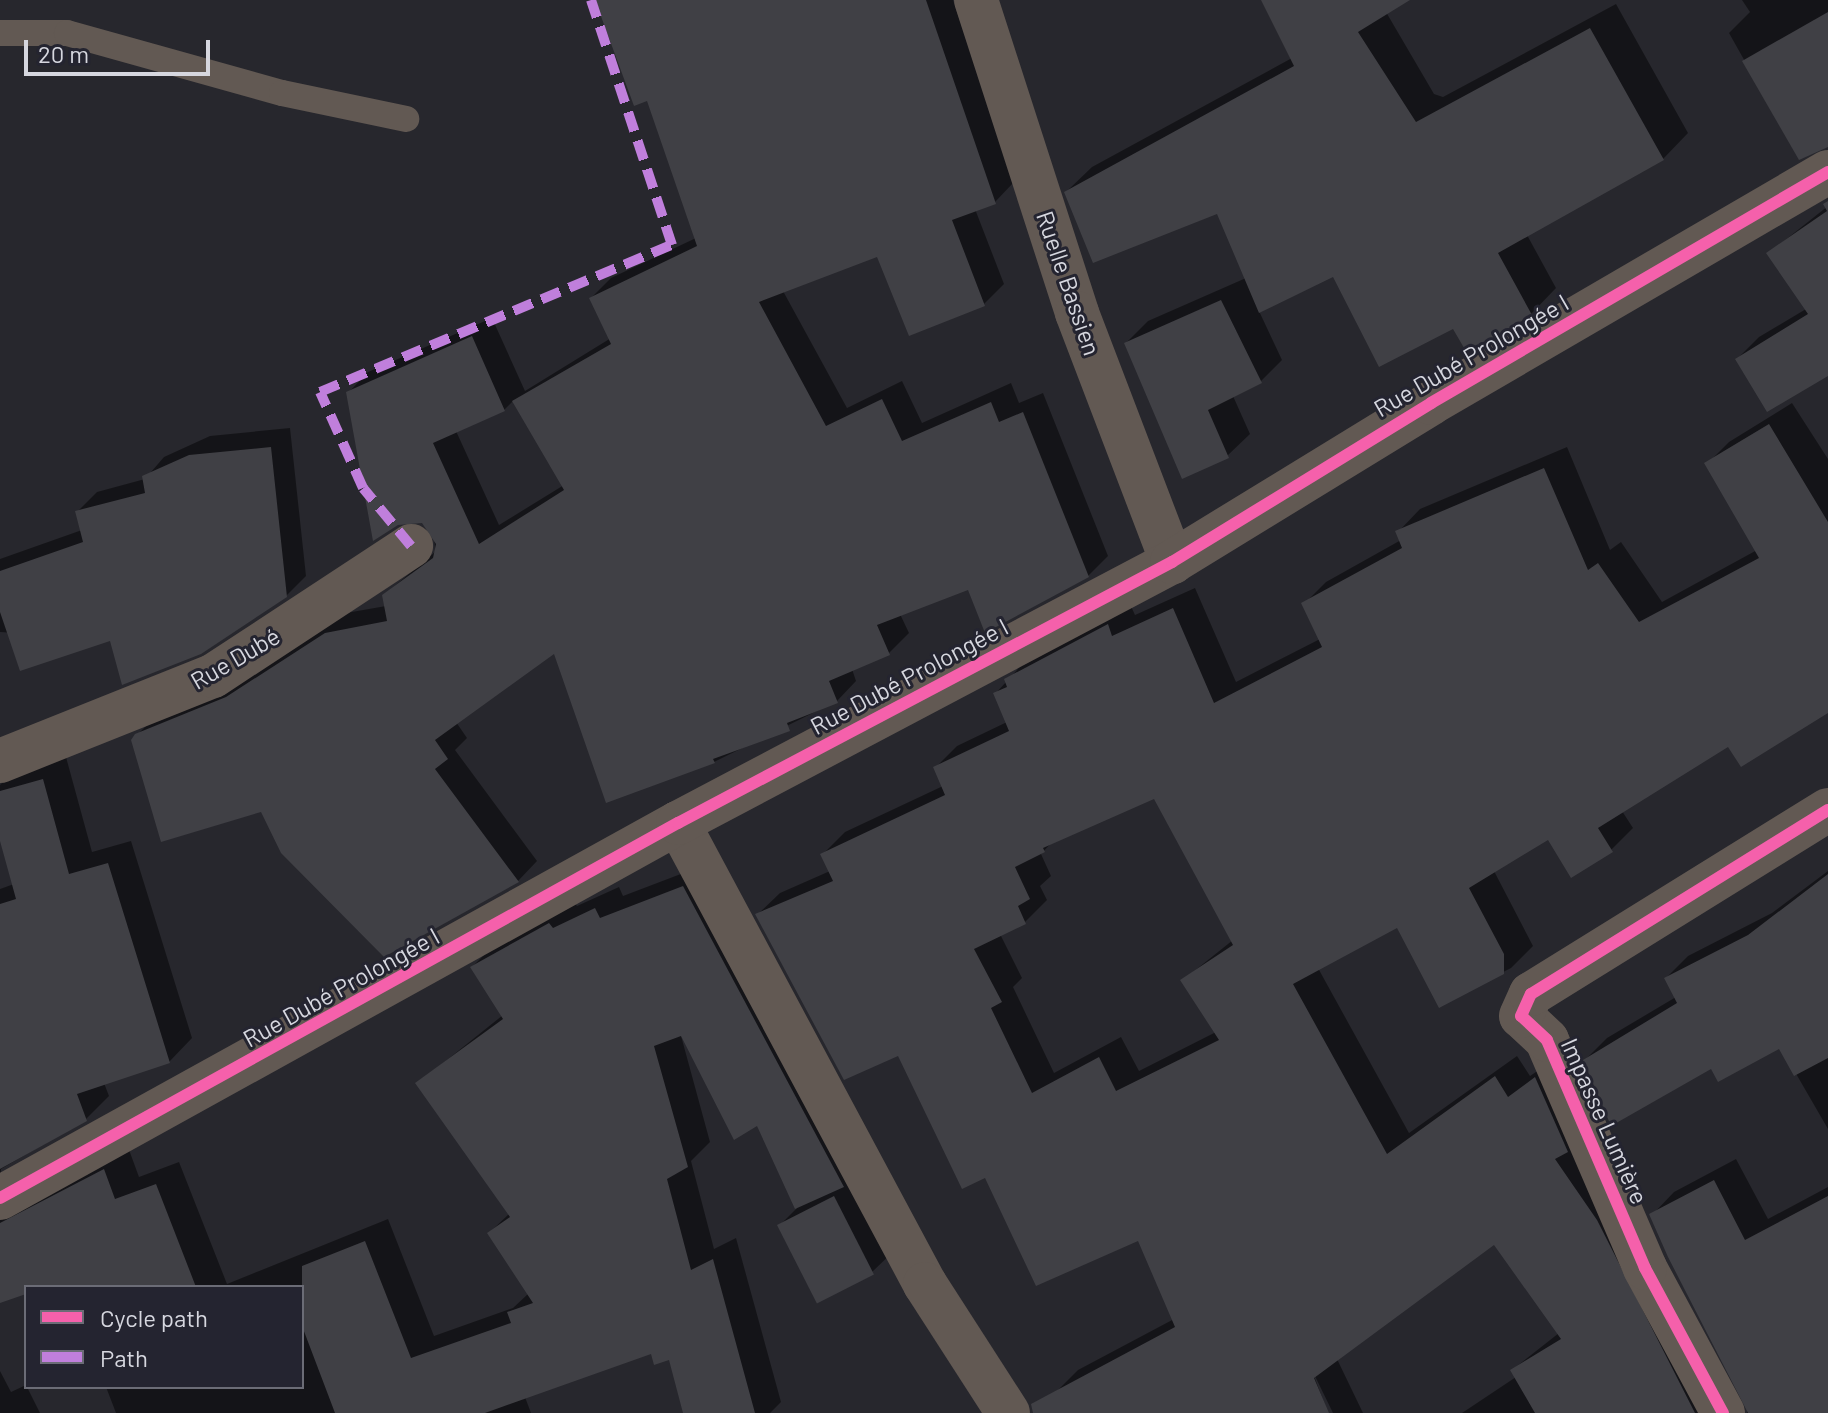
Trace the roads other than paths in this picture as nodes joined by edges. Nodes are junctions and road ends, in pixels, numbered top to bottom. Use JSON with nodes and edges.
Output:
{"nodes":[{"id":1,"x":976,"y":0,"type":"edge"},
{"id":2,"x":0,"y":33,"type":"edge"},
{"id":3,"x":406,"y":119,"type":"dead end"},
{"id":4,"x":1828,"y":172,"type":"edge"},
{"id":5,"x":411,"y":546,"type":"dead end"},
{"id":6,"x":1172,"y":562,"type":"junction"},
{"id":7,"x":0,"y":761,"type":"edge"},
{"id":8,"x":1828,"y":810,"type":"edge"},
{"id":9,"x":678,"y":823,"type":"junction"},
{"id":10,"x":0,"y":1198,"type":"edge"},
{"id":11,"x":1008,"y":1413,"type":"edge"},
{"id":12,"x":1723,"y":1413,"type":"edge"}],
"edges":[{"from":1,"to":6,"type":"street","name":"Ruelle Bassien"},
{"from":2,"to":3,"type":"lane"},
{"from":4,"to":6,"type":"street","name":"Rue Dubé Prolongée I"},
{"from":5,"to":7,"type":"street","name":"Rue Dubé"},
{"from":6,"to":9,"type":"street","name":"Rue Dubé Prolongée I"},
{"from":8,"to":12,"type":"street","name":"Impasse Lumière"},
{"from":9,"to":10,"type":"street","name":"Rue Dubé Prolongée I"},
{"from":9,"to":11,"type":"street"}]}
